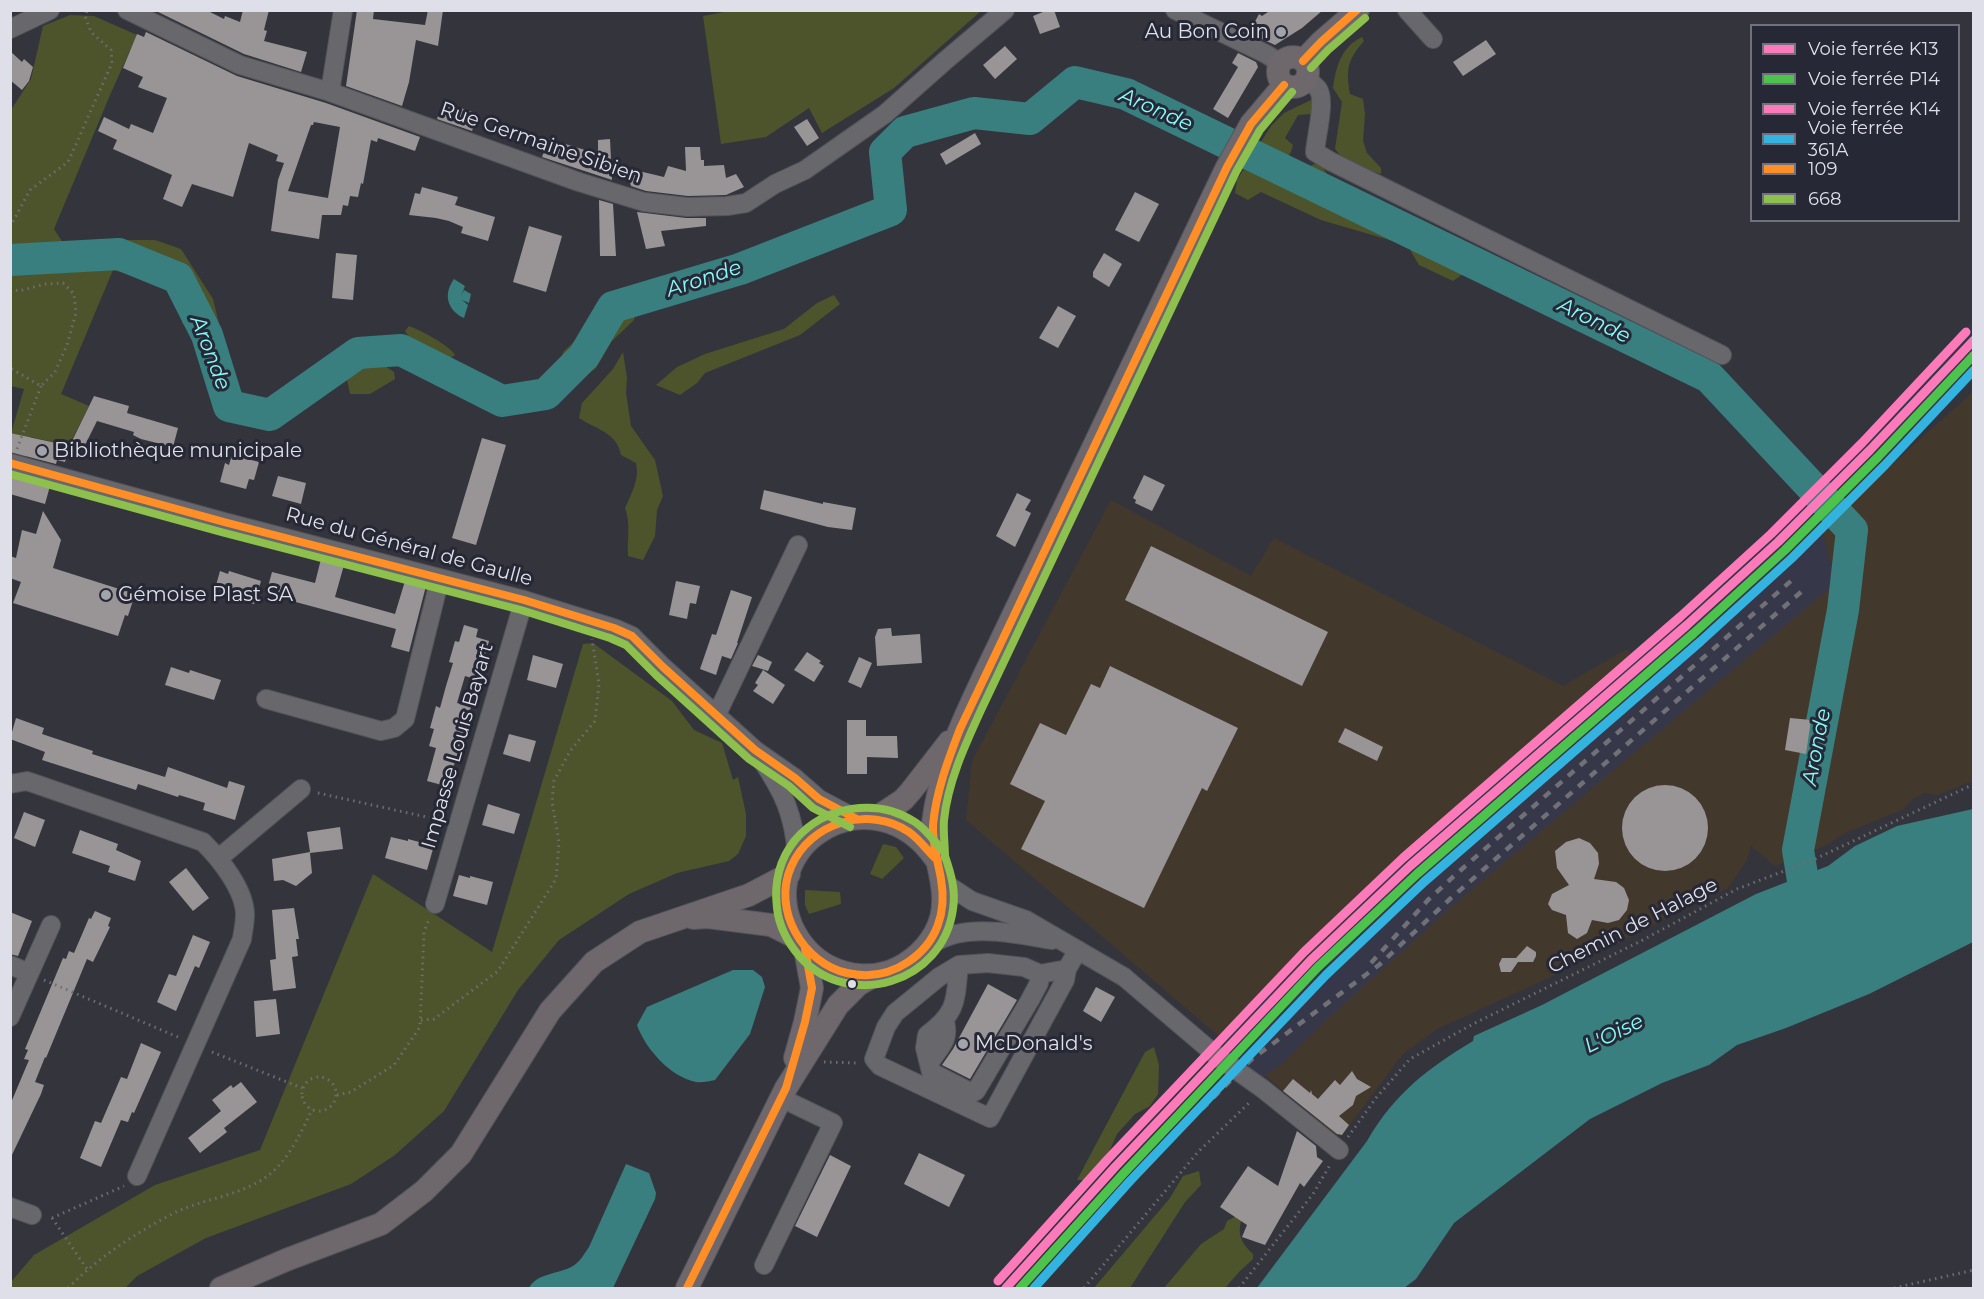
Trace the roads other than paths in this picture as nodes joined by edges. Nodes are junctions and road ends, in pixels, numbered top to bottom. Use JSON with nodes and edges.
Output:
{"nodes":[{"id":1,"x":50,"y":10,"type":"edge"},
{"id":2,"x":127,"y":10,"type":"edge"},
{"id":3,"x":343,"y":10,"type":"edge"},
{"id":4,"x":1005,"y":10,"type":"edge"},
{"id":5,"x":1175,"y":10,"type":"edge"},
{"id":6,"x":1358,"y":10,"type":"edge"},
{"id":7,"x":1407,"y":10,"type":"edge"},
{"id":8,"x":10,"y":29,"type":"edge"},
{"id":9,"x":1433,"y":39,"type":"dead end"},
{"id":10,"x":1305,"y":70,"type":"junction"},
{"id":11,"x":1282,"y":74,"type":"junction"},
{"id":12,"x":330,"y":92,"type":"junction"},
{"id":13,"x":1722,"y":355,"type":"dead end"},
{"id":14,"x":11,"y":463,"type":"edge"},
{"id":15,"x":798,"y":545,"type":"dead end"},
{"id":16,"x":440,"y":578,"type":"junction"},
{"id":17,"x":524,"y":600,"type":"junction"},
{"id":18,"x":266,"y":699,"type":"dead end"},
{"id":19,"x":716,"y":716,"type":"junction"},
{"id":20,"x":963,"y":725,"type":"junction"},
{"id":21,"x":755,"y":750,"type":"junction"},
{"id":22,"x":10,"y":784,"type":"edge"},
{"id":23,"x":302,"y":789,"type":"road end"},
{"id":24,"x":865,"y":818,"type":"junction"},
{"id":25,"x":219,"y":858,"type":"junction"},
{"id":26,"x":935,"y":858,"type":"junction"},
{"id":27,"x":793,"y":865,"type":"junction"},
{"id":28,"x":943,"y":882,"type":"junction"},
{"id":29,"x":435,"y":904,"type":"road end"},
{"id":30,"x":683,"y":918,"type":"junction"},
{"id":31,"x":51,"y":925,"type":"dead end"},
{"id":32,"x":801,"y":944,"type":"junction"},
{"id":33,"x":929,"y":944,"type":"junction"},
{"id":34,"x":1073,"y":947,"type":"junction"},
{"id":35,"x":10,"y":965,"type":"edge"},
{"id":36,"x":959,"y":965,"type":"junction"},
{"id":37,"x":1067,"y":969,"type":"junction"},
{"id":38,"x":29,"y":973,"type":"junction"},
{"id":39,"x":1040,"y":974,"type":"junction"},
{"id":40,"x":875,"y":975,"type":"junction"},
{"id":41,"x":10,"y":1017,"type":"edge"},
{"id":42,"x":783,"y":1093,"type":"junction"},
{"id":43,"x":1339,"y":1150,"type":"dead end"},
{"id":44,"x":137,"y":1176,"type":"road end"},
{"id":45,"x":10,"y":1207,"type":"edge"},
{"id":46,"x":32,"y":1215,"type":"dead end"},
{"id":47,"x":764,"y":1265,"type":"dead end"},
{"id":48,"x":221,"y":1288,"type":"edge"},
{"id":49,"x":687,"y":1288,"type":"edge"}],
"edges":[{"from":1,"to":8,"type":"street"},
{"from":2,"to":12,"type":"street","name":"Rue Germaine Sibien"},
{"from":3,"to":12,"type":"street"},
{"from":4,"to":12,"type":"street","name":"Rue Germaine Sibien"},
{"from":5,"to":11,"type":"street"},
{"from":6,"to":10,"type":"main road"},
{"from":7,"to":9,"type":"street"},
{"from":10,"to":11,"type":"main road"},
{"from":10,"to":13,"type":"street"},
{"from":11,"to":20,"type":"main road"},
{"from":14,"to":16,"type":"street","name":"Rue du Général de Gaulle"},
{"from":15,"to":19,"type":"street"},
{"from":16,"to":17,"type":"street","name":"Rue du Général de Gaulle"},
{"from":16,"to":18,"type":"street"},
{"from":17,"to":19,"type":"street","name":"Rue du Général de Gaulle"},
{"from":17,"to":29,"type":"street","name":"Impasse Louis Bayart"},
{"from":19,"to":21,"type":"street","name":"Rue du Général de Gaulle"},
{"from":20,"to":24,"type":"main road"},
{"from":20,"to":26,"type":"main road"},
{"from":21,"to":24,"type":"street","name":"Rue du Général de Gaulle"},
{"from":21,"to":27,"type":"street","name":"Rue du Général de Gaulle"},
{"from":22,"to":25,"type":"street"},
{"from":23,"to":25,"type":"street"},
{"from":24,"to":26,"type":"main road"},
{"from":24,"to":27,"type":"main road"},
{"from":25,"to":44,"type":"street"},
{"from":26,"to":28,"type":"main road"},
{"from":27,"to":30,"type":"main road"},
{"from":27,"to":32,"type":"main road"},
{"from":28,"to":33,"type":"main road"},
{"from":28,"to":34,"type":"street"},
{"from":30,"to":32,"type":"main road"},
{"from":30,"to":48,"type":"main road"},
{"from":31,"to":38,"type":"street"},
{"from":32,"to":40,"type":"main road"},
{"from":32,"to":42,"type":"main road"},
{"from":33,"to":34,"type":"street"},
{"from":33,"to":40,"type":"main road"},
{"from":34,"to":37,"type":"street"},
{"from":34,"to":43,"type":"street"},
{"from":35,"to":38,"type":"street"},
{"from":36,"to":37,"type":"street"},
{"from":36,"to":39,"type":"street"},
{"from":36,"to":39,"type":"street"},
{"from":37,"to":39,"type":"street"},
{"from":38,"to":41,"type":"street"},
{"from":40,"to":42,"type":"main road"},
{"from":42,"to":47,"type":"street"},
{"from":42,"to":49,"type":"main road"},
{"from":45,"to":46,"type":"street"}]}
